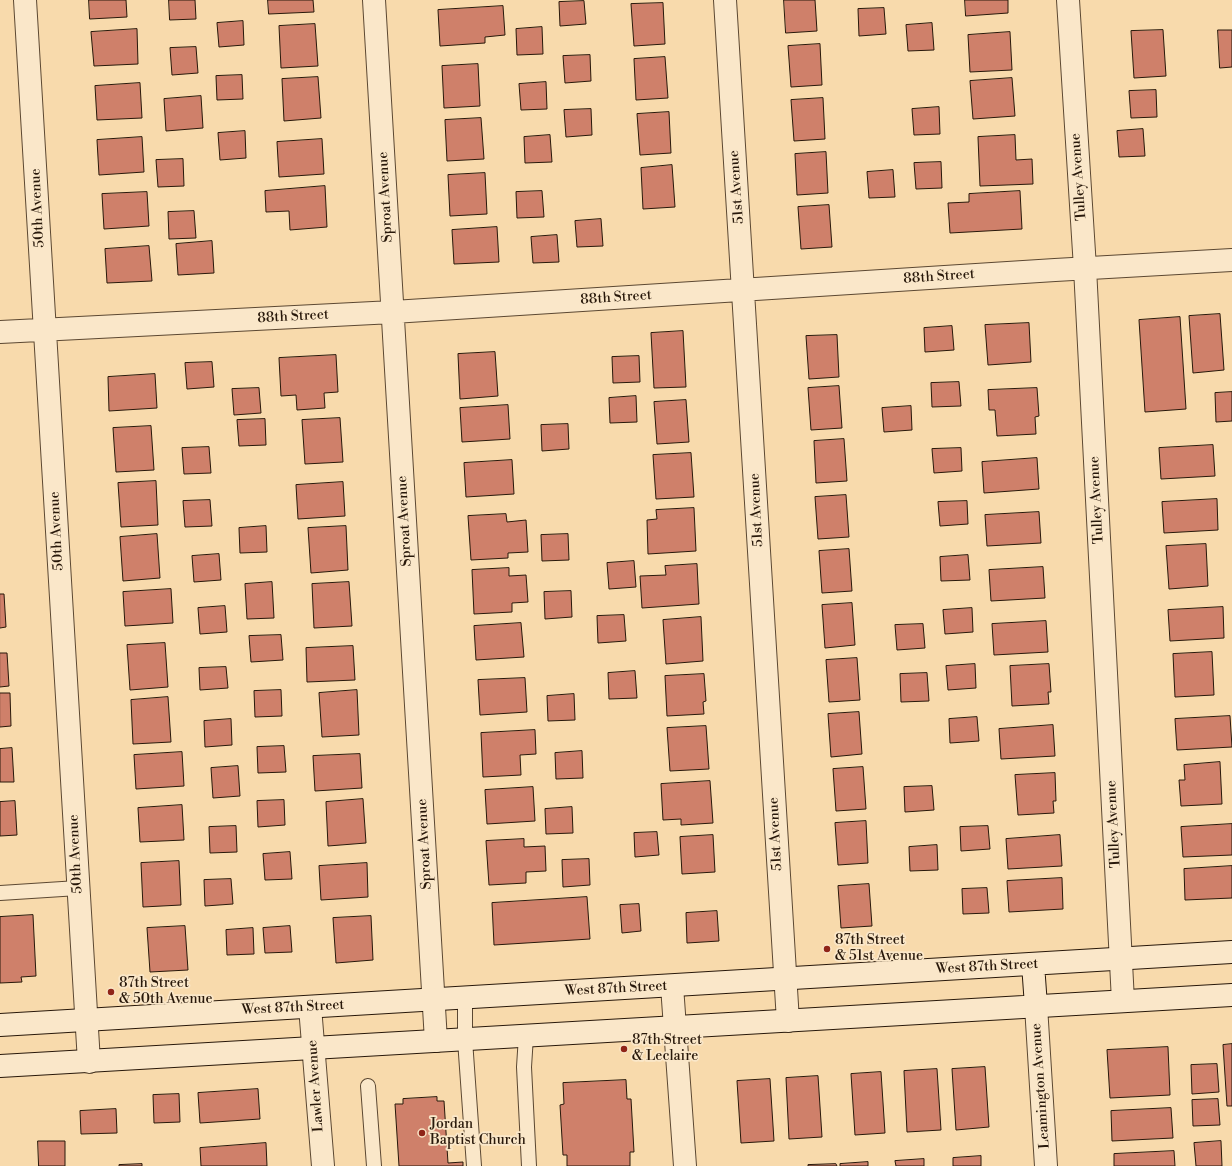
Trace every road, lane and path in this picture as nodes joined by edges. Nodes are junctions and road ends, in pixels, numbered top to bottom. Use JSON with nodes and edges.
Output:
{"nodes":[{"id":1,"x":25,"y":0,"type":"edge"},
{"id":2,"x":374,"y":0,"type":"edge"},
{"id":3,"x":725,"y":0,"type":"edge"},
{"id":4,"x":1068,"y":0,"type":"edge"},
{"id":5,"x":1232,"y":260,"type":"edge"},
{"id":6,"x":1085,"y":268,"type":"junction"},
{"id":7,"x":743,"y":290,"type":"junction"},
{"id":8,"x":393,"y":312,"type":"junction"},
{"id":9,"x":45,"y":329,"type":"junction"},
{"id":10,"x":0,"y":332,"type":"edge"},
{"id":11,"x":78,"y":888,"type":"junction"},
{"id":12,"x":0,"y":893,"type":"edge"},
{"id":13,"x":1232,"y":952,"type":"edge"},
{"id":14,"x":1121,"y":959,"type":"junction"},
{"id":15,"x":1033,"y":964,"type":"junction"},
{"id":16,"x":785,"y":979,"type":"junction"},
{"id":17,"x":672,"y":986,"type":"junction"},
{"id":18,"x":1232,"y":995,"type":"edge"},
{"id":19,"x":465,"y":998,"type":"junction"},
{"id":20,"x":434,"y":999,"type":"junction"},
{"id":21,"x":1124,"y":1001,"type":"junction"},
{"id":22,"x":1036,"y":1006,"type":"junction"},
{"id":23,"x":310,"y":1007,"type":"junction"},
{"id":24,"x":86,"y":1020,"type":"junction"},
{"id":25,"x":788,"y":1021,"type":"junction"},
{"id":26,"x":0,"y":1025,"type":"edge"},
{"id":27,"x":675,"y":1028,"type":"junction"},
{"id":28,"x":526,"y":1036,"type":"junction"},
{"id":29,"x":465,"y":1040,"type":"junction"},
{"id":30,"x":436,"y":1041,"type":"junction"},
{"id":31,"x":314,"y":1049,"type":"junction"},
{"id":32,"x":88,"y":1062,"type":"junction"},
{"id":33,"x":0,"y":1066,"type":"edge"},
{"id":34,"x":368,"y":1086,"type":"dead end"},
{"id":35,"x":322,"y":1166,"type":"edge"},
{"id":36,"x":374,"y":1166,"type":"edge"},
{"id":37,"x":474,"y":1166,"type":"edge"},
{"id":38,"x":529,"y":1166,"type":"edge"},
{"id":39,"x":685,"y":1166,"type":"edge"},
{"id":40,"x":1046,"y":1166,"type":"edge"}],
"edges":[{"from":1,"to":9,"type":"street","name":"50th Avenue"},
{"from":2,"to":8,"type":"street","name":"Sproat Avenue"},
{"from":3,"to":7,"type":"street","name":"51st Avenue"},
{"from":4,"to":6,"type":"street","name":"Tulley Avenue"},
{"from":5,"to":6,"type":"street","name":"88th Street"},
{"from":6,"to":7,"type":"street","name":"88th Street"},
{"from":6,"to":14,"type":"street","name":"Tulley Avenue"},
{"from":7,"to":8,"type":"street","name":"88th Street"},
{"from":7,"to":16,"type":"street","name":"51st Avenue"},
{"from":8,"to":9,"type":"street","name":"88th Street"},
{"from":8,"to":20,"type":"street","name":"Sproat Avenue"},
{"from":9,"to":10,"type":"street","name":"88th Street"},
{"from":9,"to":11,"type":"street","name":"50th Avenue"},
{"from":11,"to":12,"type":"lane"},
{"from":11,"to":24,"type":"street","name":"50th Avenue"},
{"from":13,"to":14,"type":"street","name":"West 87th Street"},
{"from":14,"to":15,"type":"street","name":"West 87th Street"},
{"from":14,"to":21,"type":"street","name":"Tulley Avenue"},
{"from":15,"to":16,"type":"street","name":"West 87th Street"},
{"from":15,"to":22,"type":"street","name":"Leamington Avenue"},
{"from":16,"to":17,"type":"street","name":"West 87th Street"},
{"from":16,"to":25,"type":"street","name":"51st Avenue"},
{"from":17,"to":19,"type":"street","name":"West 87th Street"},
{"from":17,"to":27,"type":"street"},
{"from":18,"to":21,"type":"street"},
{"from":19,"to":20,"type":"street","name":"West 87th Street"},
{"from":19,"to":29,"type":"lane"},
{"from":20,"to":23,"type":"street","name":"West 87th Street"},
{"from":20,"to":30,"type":"street","name":"Sproat Avenue"},
{"from":21,"to":22,"type":"street"},
{"from":22,"to":25,"type":"street"},
{"from":22,"to":40,"type":"street","name":"Leamington Avenue"},
{"from":23,"to":24,"type":"street","name":"West 87th Street"},
{"from":23,"to":31,"type":"street","name":"Lawler Avenue"},
{"from":24,"to":26,"type":"street","name":"West 87th Street"},
{"from":24,"to":32,"type":"street","name":"50th Avenue"},
{"from":25,"to":27,"type":"street"},
{"from":27,"to":28,"type":"street"},
{"from":27,"to":39,"type":"street"},
{"from":28,"to":29,"type":"street"},
{"from":28,"to":38,"type":"lane"},
{"from":29,"to":30,"type":"street"},
{"from":29,"to":37,"type":"lane"},
{"from":30,"to":31,"type":"street"},
{"from":31,"to":32,"type":"street"},
{"from":31,"to":35,"type":"street","name":"Lawler Avenue"},
{"from":32,"to":33,"type":"street"},
{"from":34,"to":36,"type":"lane"}]}
